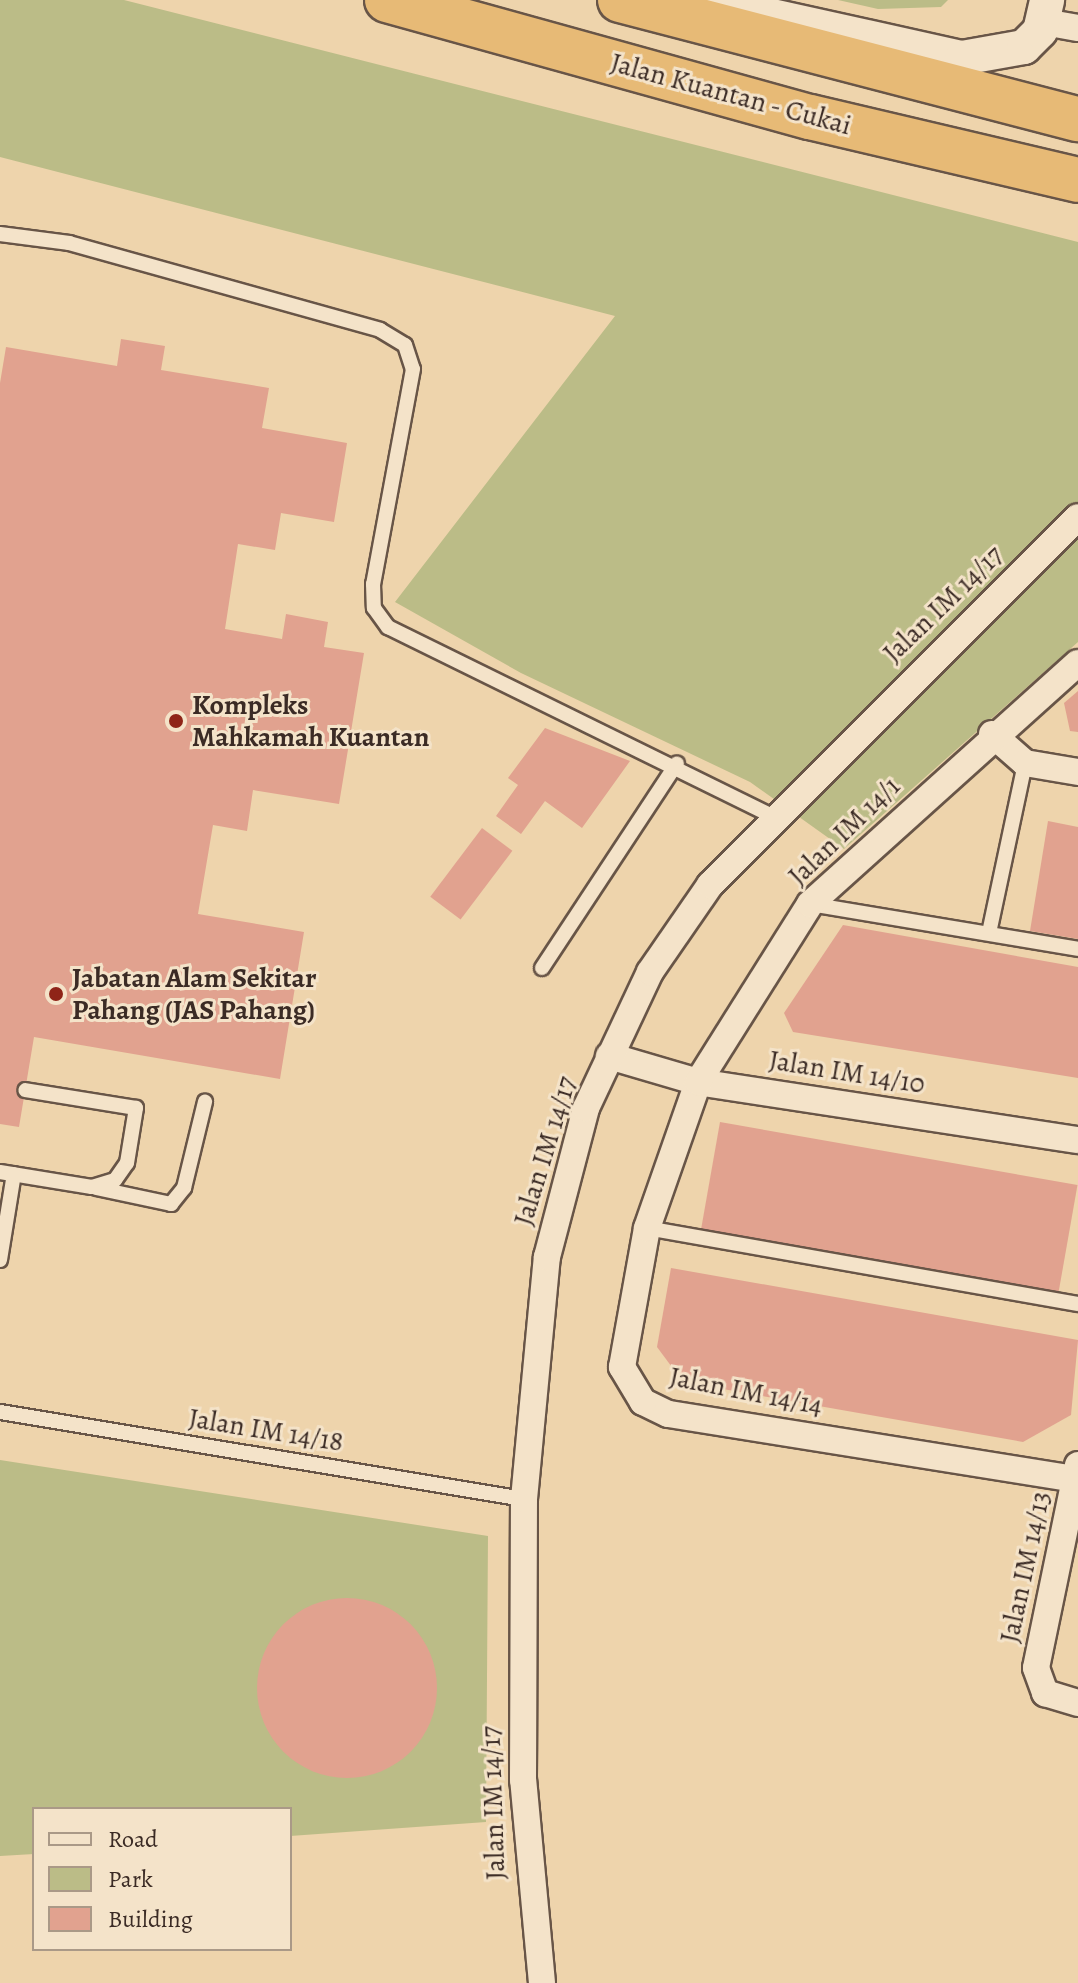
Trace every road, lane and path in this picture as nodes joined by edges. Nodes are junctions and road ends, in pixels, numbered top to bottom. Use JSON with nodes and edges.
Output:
{"nodes":[{"id":1,"x":387,"y":0,"type":"edge"},
{"id":2,"x":620,"y":0,"type":"edge"},
{"id":3,"x":699,"y":0,"type":"edge"},
{"id":4,"x":1050,"y":7,"type":"edge"},
{"id":5,"x":1078,"y":28,"type":"edge"},
{"id":6,"x":1078,"y":119,"type":"edge"},
{"id":7,"x":1078,"y":180,"type":"edge"},
{"id":8,"x":0,"y":234,"type":"edge"},
{"id":9,"x":1078,"y":517,"type":"edge"},
{"id":10,"x":1078,"y":663,"type":"edge"},
{"id":11,"x":992,"y":734,"type":"junction"},
{"id":12,"x":677,"y":763,"type":"junction"},
{"id":13,"x":1025,"y":763,"type":"junction"},
{"id":14,"x":1078,"y":772,"type":"edge"},
{"id":15,"x":772,"y":816,"type":"junction"},
{"id":16,"x":810,"y":904,"type":"junction"},
{"id":17,"x":989,"y":933,"type":"junction"},
{"id":18,"x":1078,"y":949,"type":"edge"},
{"id":19,"x":542,"y":968,"type":"dead end"},
{"id":20,"x":609,"y":1056,"type":"junction"},
{"id":21,"x":698,"y":1082,"type":"junction"},
{"id":22,"x":25,"y":1090,"type":"dead end"},
{"id":23,"x":205,"y":1102,"type":"dead end"},
{"id":24,"x":1078,"y":1140,"type":"edge"},
{"id":25,"x":7,"y":1173,"type":"edge"},
{"id":26,"x":92,"y":1187,"type":"junction"},
{"id":27,"x":647,"y":1228,"type":"junction"},
{"id":28,"x":0,"y":1260,"type":"edge"},
{"id":29,"x":1078,"y":1304,"type":"edge"},
{"id":30,"x":0,"y":1412,"type":"edge"},
{"id":31,"x":1077,"y":1472,"type":"edge"},
{"id":32,"x":524,"y":1499,"type":"junction"},
{"id":33,"x":1078,"y":1703,"type":"edge"},
{"id":34,"x":542,"y":1983,"type":"edge"}],
"edges":[{"from":1,"to":7,"type":"highway","name":"Jalan Kuantan - Cukai"},
{"from":2,"to":6,"type":"highway"},
{"from":3,"to":4,"type":"street"},
{"from":4,"to":5,"type":"street"},
{"from":8,"to":12,"type":"lane"},
{"from":9,"to":15,"type":"street","name":"Jalan IM 14/17"},
{"from":10,"to":11,"type":"street","name":"Jalan IM 14/1"},
{"from":11,"to":13,"type":"street"},
{"from":11,"to":16,"type":"street","name":"Jalan IM 14/1"},
{"from":12,"to":15,"type":"lane"},
{"from":12,"to":19,"type":"lane"},
{"from":13,"to":14,"type":"street"},
{"from":13,"to":17,"type":"lane"},
{"from":15,"to":20,"type":"street","name":"Jalan IM 14/17"},
{"from":16,"to":17,"type":"lane"},
{"from":16,"to":21,"type":"street","name":"Jalan IM 14/1"},
{"from":17,"to":18,"type":"lane"},
{"from":20,"to":21,"type":"street","name":"Jalan IM 14/10"},
{"from":20,"to":32,"type":"street","name":"Jalan IM 14/17"},
{"from":21,"to":24,"type":"street","name":"Jalan IM 14/10"},
{"from":21,"to":27,"type":"street","name":"Jalan IM 14/14"},
{"from":22,"to":26,"type":"lane"},
{"from":23,"to":26,"type":"lane"},
{"from":25,"to":26,"type":"lane"},
{"from":25,"to":28,"type":"lane"},
{"from":27,"to":29,"type":"lane"},
{"from":27,"to":31,"type":"street","name":"Jalan IM 14/14"},
{"from":30,"to":32,"type":"lane","name":"Jalan IM 14/18"},
{"from":31,"to":33,"type":"street","name":"Jalan IM 14/13"},
{"from":32,"to":34,"type":"street","name":"Jalan IM 14/17"}]}
